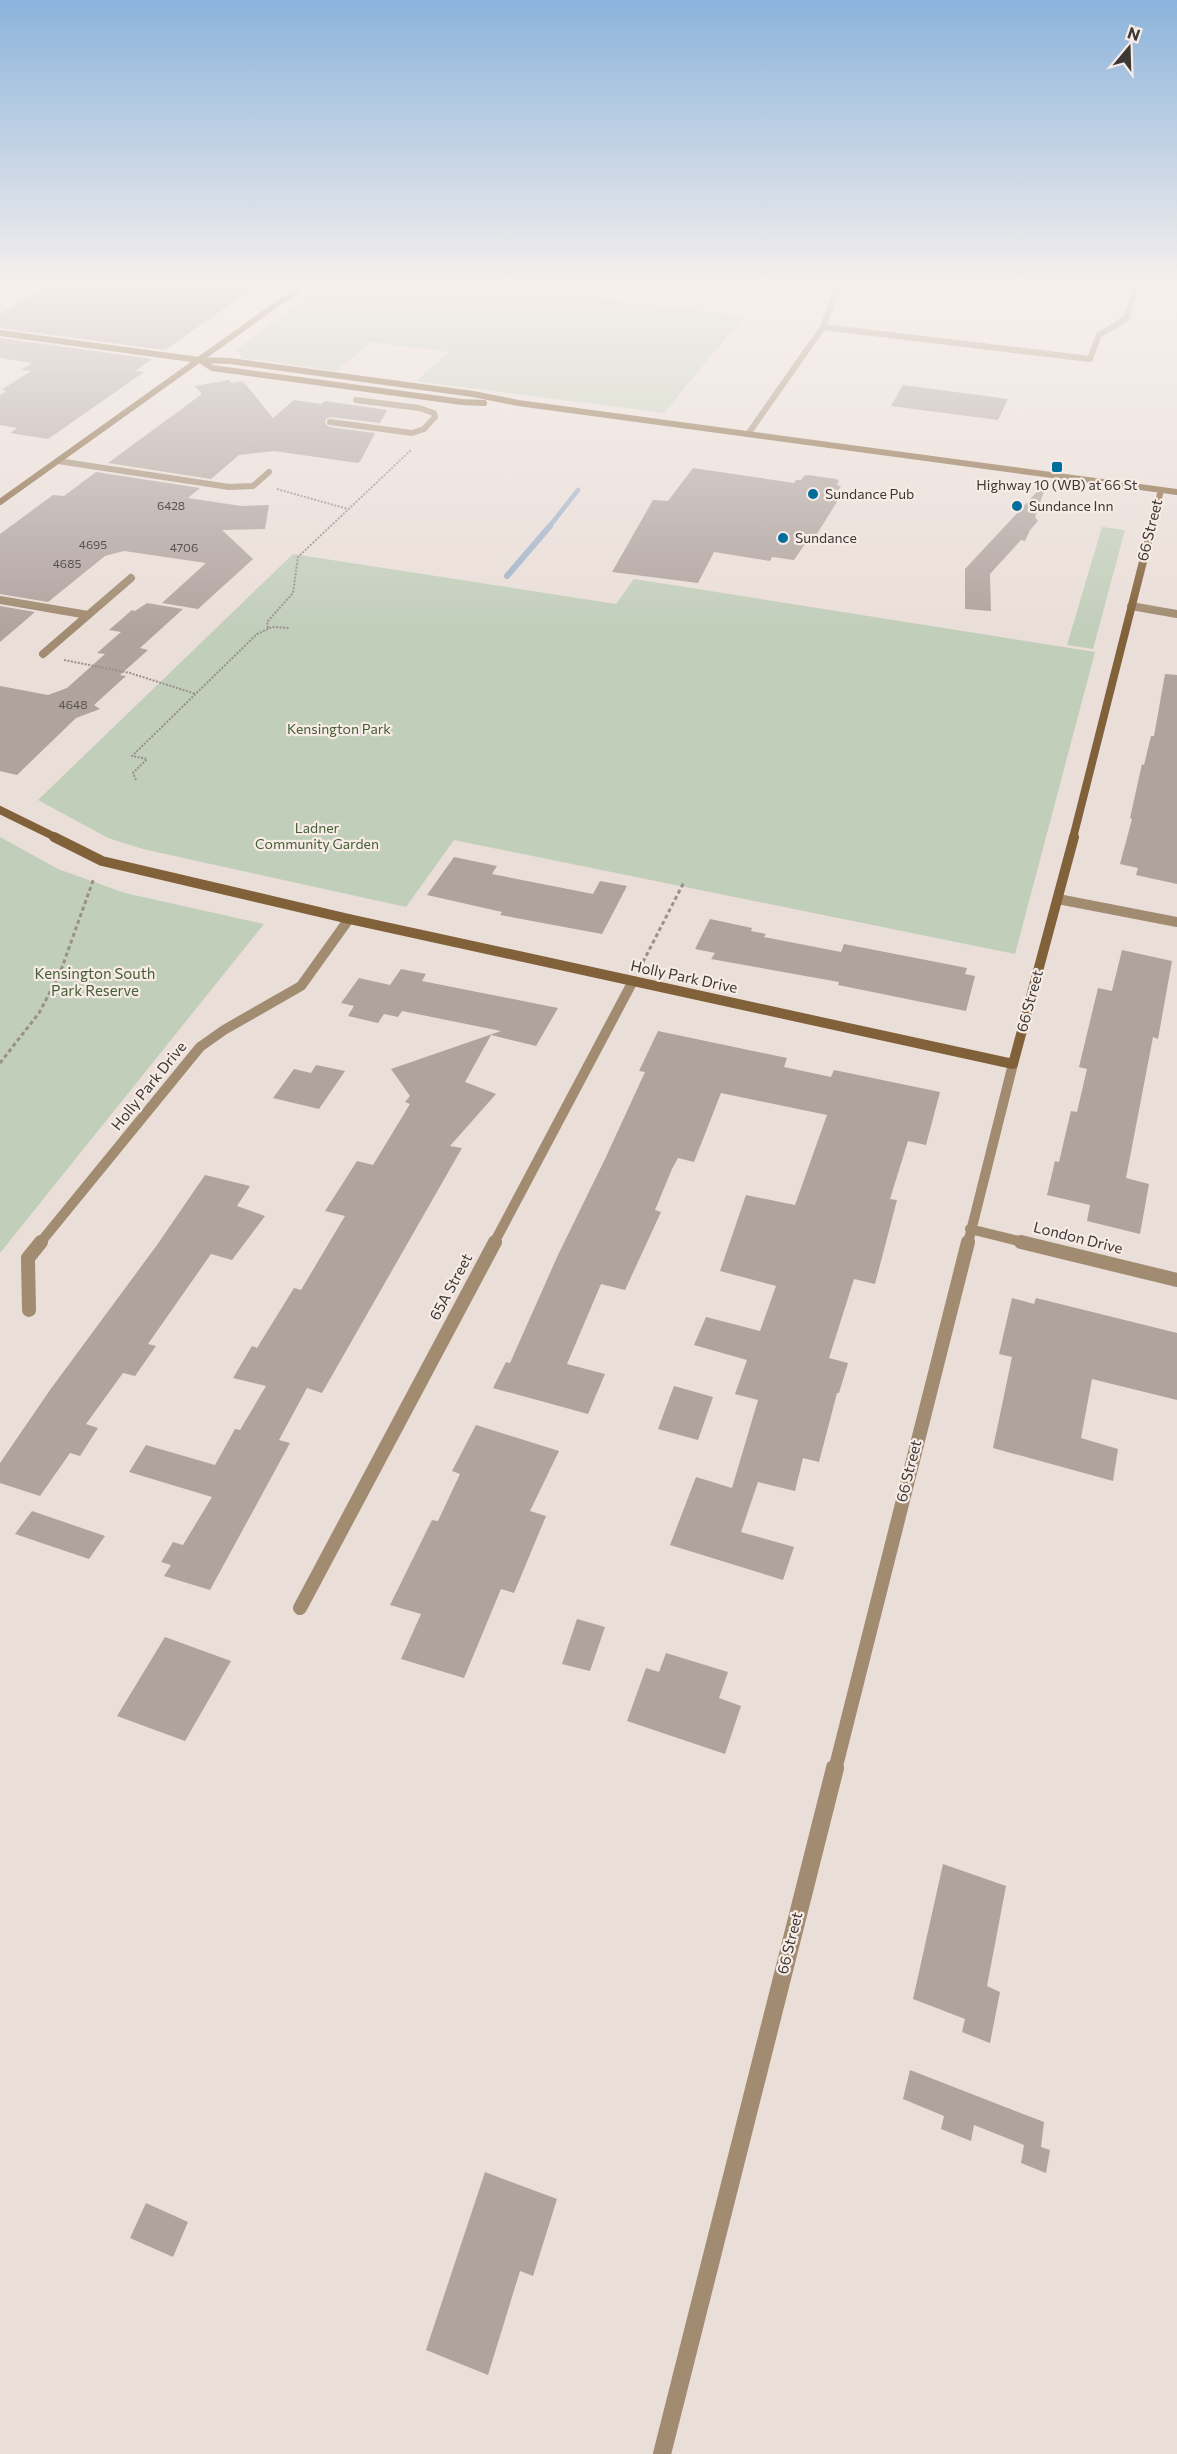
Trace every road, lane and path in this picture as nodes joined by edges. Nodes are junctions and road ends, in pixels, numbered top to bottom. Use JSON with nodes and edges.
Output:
{"nodes":[{"id":1,"x":142,"y":402,"type":"edge"},
{"id":2,"x":367,"y":402,"type":"edge"},
{"id":3,"x":458,"y":402,"type":"edge"},
{"id":4,"x":771,"y":402,"type":"edge"},
{"id":5,"x":330,"y":422,"type":"dead end"},
{"id":6,"x":748,"y":434,"type":"junction"},
{"id":7,"x":414,"y":447,"type":"dead end"},
{"id":8,"x":58,"y":461,"type":"junction"},
{"id":9,"x":268,"y":472,"type":"dead end"},
{"id":10,"x":253,"y":486,"type":"junction"},
{"id":11,"x":1161,"y":490,"type":"junction"},
{"id":12,"x":1177,"y":492,"type":"edge"},
{"id":13,"x":0,"y":502,"type":"edge"},
{"id":14,"x":348,"y":509,"type":"junction"},
{"id":15,"x":131,"y":578,"type":"dead end"},
{"id":16,"x":0,"y":600,"type":"edge"},
{"id":17,"x":1131,"y":606,"type":"junction"},
{"id":18,"x":1177,"y":614,"type":"edge"},
{"id":19,"x":88,"y":615,"type":"junction"},
{"id":20,"x":268,"y":628,"type":"junction"},
{"id":21,"x":290,"y":628,"type":"dead end"},
{"id":22,"x":43,"y":654,"type":"joint"},
{"id":23,"x":196,"y":694,"type":"junction"},
{"id":24,"x":136,"y":780,"type":"dead end"},
{"id":25,"x":0,"y":810,"type":"edge"},
{"id":26,"x":102,"y":861,"type":"junction"},
{"id":27,"x":684,"y":882,"type":"dead end"},
{"id":28,"x":1058,"y":899,"type":"junction"},
{"id":29,"x":349,"y":920,"type":"junction"},
{"id":30,"x":1177,"y":922,"type":"edge"},
{"id":31,"x":633,"y":981,"type":"junction"},
{"id":32,"x":0,"y":1063,"type":"edge"},
{"id":33,"x":1013,"y":1064,"type":"junction"},
{"id":34,"x":970,"y":1229,"type":"junction"},
{"id":35,"x":1177,"y":1280,"type":"edge"},
{"id":36,"x":29,"y":1310,"type":"dead end"},
{"id":37,"x":300,"y":1608,"type":"dead end"},
{"id":38,"x":662,"y":2454,"type":"edge"}],
"edges":[{"from":1,"to":8,"type":"street"},
{"from":2,"to":5,"type":"street"},
{"from":3,"to":6,"type":"street"},
{"from":4,"to":6,"type":"street"},
{"from":6,"to":11,"type":"street"},
{"from":7,"to":14,"type":"path"},
{"from":8,"to":10,"type":"street"},
{"from":8,"to":13,"type":"street"},
{"from":9,"to":10,"type":"street"},
{"from":10,"to":14,"type":"path"},
{"from":11,"to":12,"type":"street"},
{"from":11,"to":17,"type":"street","name":"66 Street"},
{"from":14,"to":20,"type":"path"},
{"from":15,"to":19,"type":"street"},
{"from":16,"to":19,"type":"street"},
{"from":17,"to":18,"type":"street"},
{"from":17,"to":28,"type":"street","name":"66 Street"},
{"from":19,"to":22,"type":"street"},
{"from":20,"to":21,"type":"path"},
{"from":20,"to":23,"type":"path"},
{"from":22,"to":23,"type":"path"},
{"from":23,"to":24,"type":"path"},
{"from":25,"to":26,"type":"street","name":"Holly Park Drive"},
{"from":26,"to":29,"type":"street","name":"Holly Park Drive"},
{"from":26,"to":32,"type":"path"},
{"from":27,"to":31,"type":"path"},
{"from":28,"to":30,"type":"street"},
{"from":28,"to":33,"type":"street","name":"66 Street"},
{"from":29,"to":31,"type":"street","name":"Holly Park Drive"},
{"from":29,"to":36,"type":"street","name":"Holly Park Drive"},
{"from":31,"to":33,"type":"street","name":"Holly Park Drive"},
{"from":31,"to":37,"type":"street","name":"65A Street"},
{"from":33,"to":34,"type":"street","name":"66 Street"},
{"from":34,"to":35,"type":"street","name":"London Drive"},
{"from":34,"to":38,"type":"street","name":"66 Street"}]}
